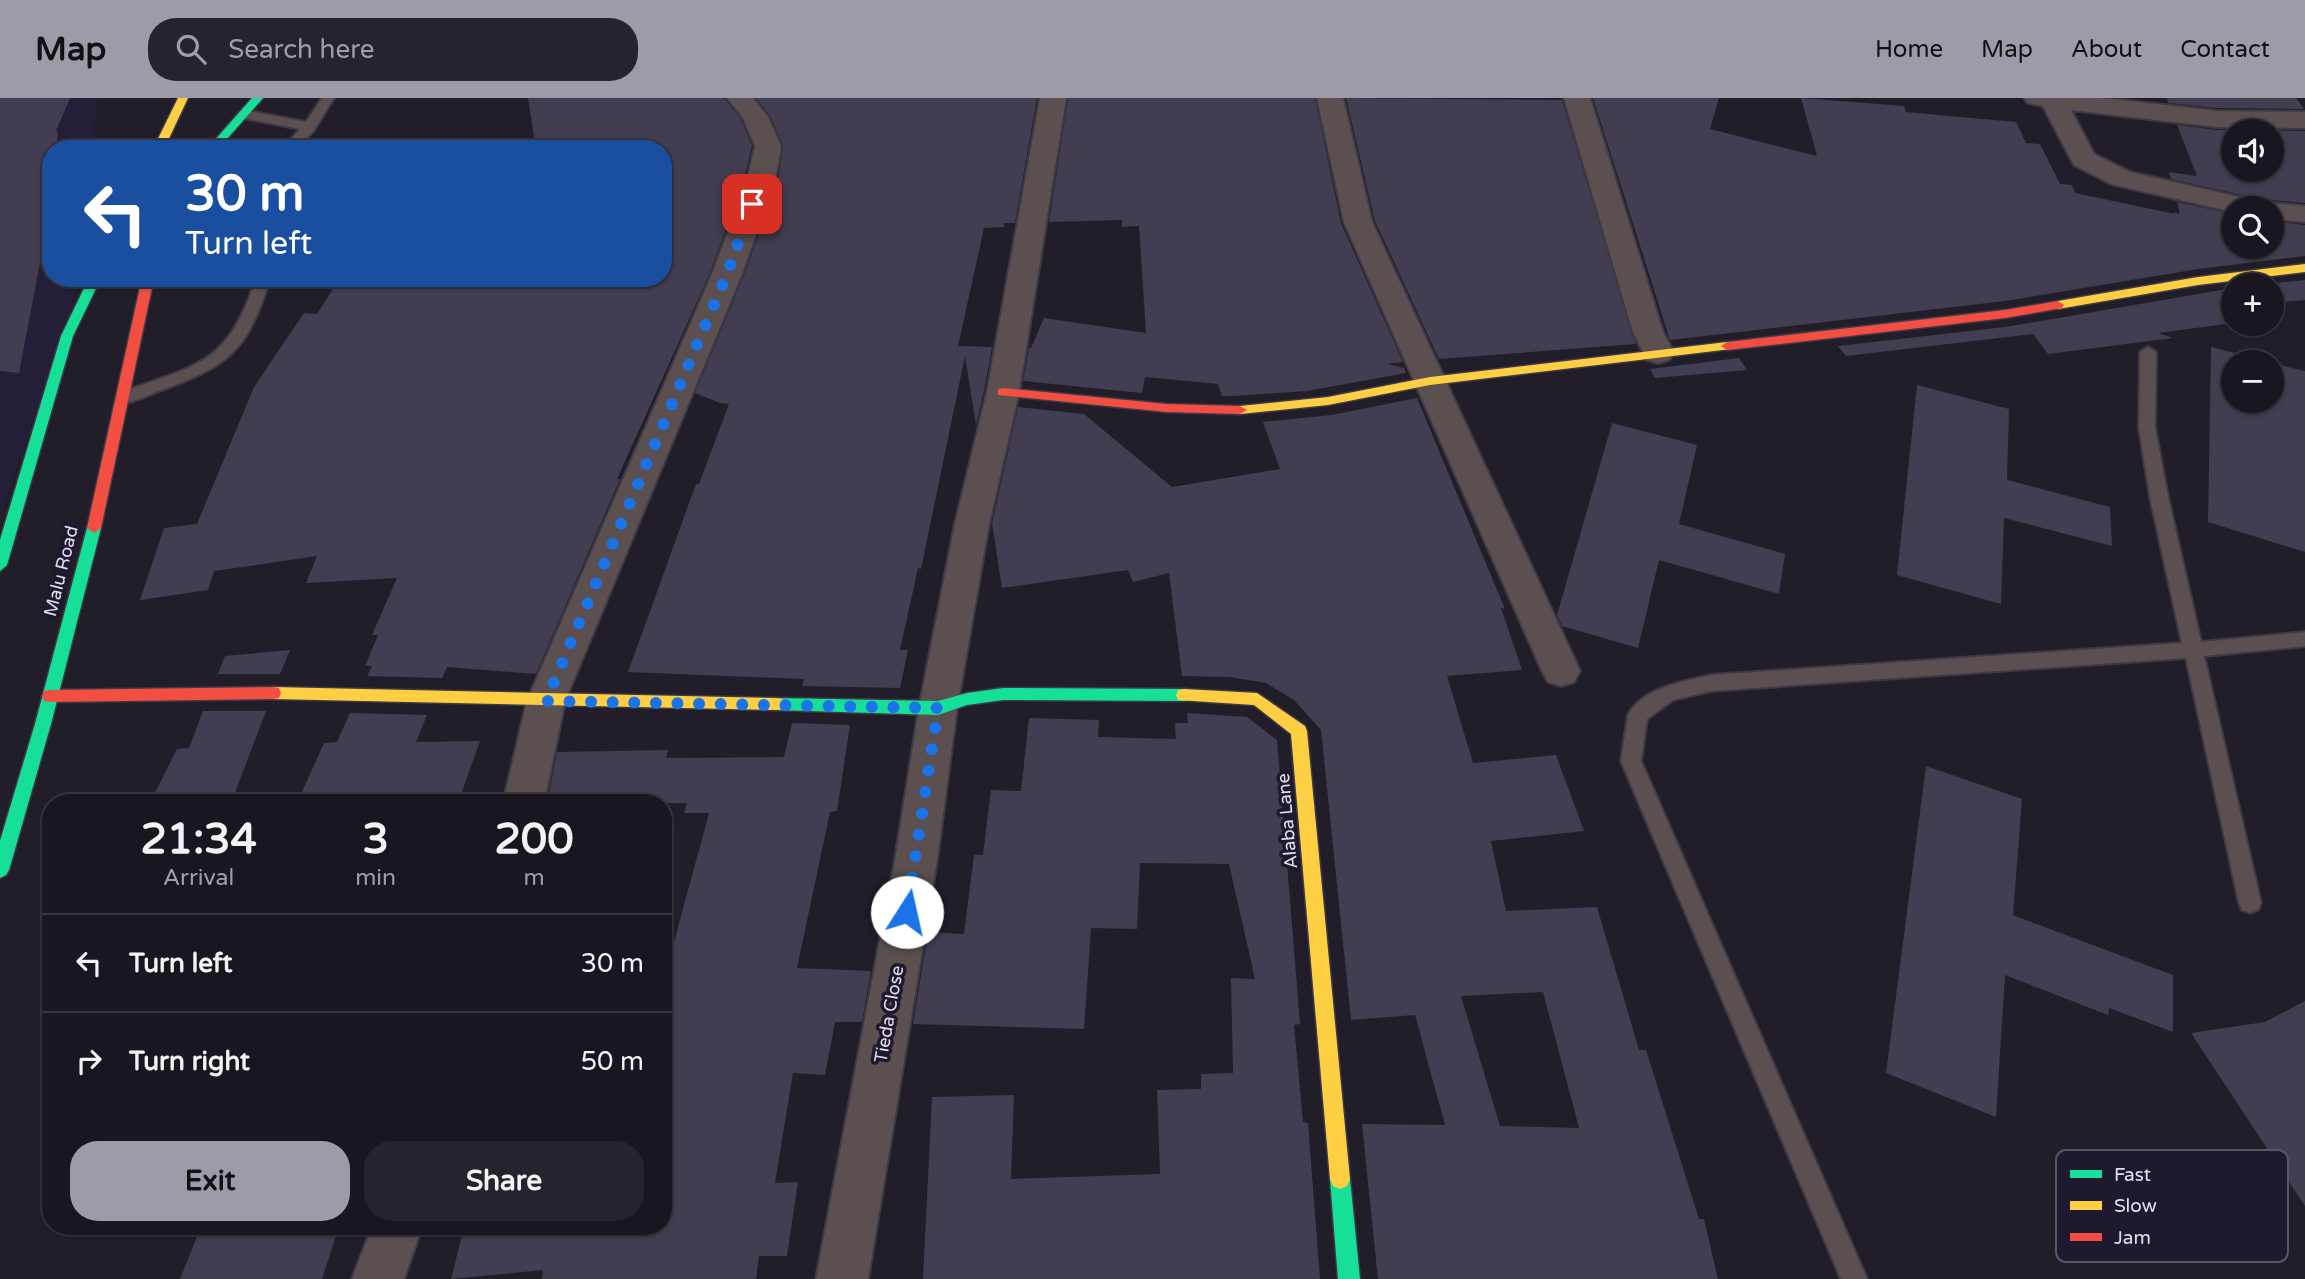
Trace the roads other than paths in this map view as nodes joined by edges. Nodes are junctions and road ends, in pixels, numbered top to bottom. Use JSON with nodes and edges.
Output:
{"nodes":[{"id":1,"x":183,"y":98,"type":"edge"},
{"id":2,"x":258,"y":98,"type":"edge"},
{"id":3,"x":328,"y":98,"type":"edge"},
{"id":4,"x":740,"y":98,"type":"edge"},
{"id":5,"x":1053,"y":98,"type":"edge"},
{"id":6,"x":1330,"y":98,"type":"edge"},
{"id":7,"x":1577,"y":98,"type":"edge"},
{"id":8,"x":2045,"y":99,"type":"edge"},
{"id":9,"x":244,"y":114,"type":"junction"},
{"id":10,"x":2305,"y":120,"type":"edge"},
{"id":11,"x":309,"y":127,"type":"junction"},
{"id":12,"x":162,"y":140,"type":"edge"},
{"id":13,"x":220,"y":140,"type":"edge"},
{"id":14,"x":297,"y":140,"type":"edge"},
{"id":15,"x":2221,"y":201,"type":"edge"},
{"id":16,"x":2284,"y":212,"type":"edge"},
{"id":17,"x":2305,"y":214,"type":"edge"},
{"id":18,"x":2305,"y":268,"type":"edge"},
{"id":19,"x":91,"y":287,"type":"edge"},
{"id":20,"x":146,"y":287,"type":"edge"},
{"id":21,"x":260,"y":287,"type":"edge"},
{"id":22,"x":2147,"y":352,"type":"dead end"},
{"id":23,"x":1657,"y":353,"type":"junction"},
{"id":24,"x":1430,"y":381,"type":"junction"},
{"id":25,"x":1003,"y":392,"type":"junction"},
{"id":26,"x":124,"y":398,"type":"junction"},
{"id":27,"x":0,"y":565,"type":"edge"},
{"id":28,"x":2305,"y":639,"type":"edge"},
{"id":29,"x":2194,"y":650,"type":"junction"},
{"id":30,"x":1561,"y":671,"type":"dead end"},
{"id":31,"x":50,"y":696,"type":"junction"},
{"id":32,"x":546,"y":701,"type":"junction"},
{"id":33,"x":938,"y":708,"type":"junction"},
{"id":34,"x":525,"y":794,"type":"edge"},
{"id":35,"x":23,"y":795,"type":"junction"},
{"id":36,"x":0,"y":796,"type":"edge"},
{"id":37,"x":0,"y":870,"type":"edge"},
{"id":38,"x":2250,"y":903,"type":"dead end"},
{"id":39,"x":394,"y":1235,"type":"edge"},
{"id":40,"x":378,"y":1279,"type":"edge"},
{"id":41,"x":842,"y":1279,"type":"edge"},
{"id":42,"x":1349,"y":1279,"type":"edge"},
{"id":43,"x":1854,"y":1279,"type":"edge"}],
"edges":[{"from":1,"to":12,"type":"street"},
{"from":2,"to":9,"type":"street"},
{"from":3,"to":11,"type":"lane"},
{"from":4,"to":32,"type":"street"},
{"from":5,"to":25,"type":"street","name":"Tieda Close"},
{"from":6,"to":24,"type":"street"},
{"from":7,"to":23,"type":"street"},
{"from":8,"to":10,"type":"street"},
{"from":8,"to":15,"type":"street"},
{"from":9,"to":11,"type":"lane"},
{"from":9,"to":13,"type":"street"},
{"from":11,"to":14,"type":"lane"},
{"from":16,"to":17,"type":"street"},
{"from":18,"to":23,"type":"street"},
{"from":19,"to":27,"type":"street"},
{"from":20,"to":26,"type":"street","name":"Malu Road"},
{"from":21,"to":26,"type":"lane"},
{"from":22,"to":29,"type":"lane"},
{"from":23,"to":24,"type":"street"},
{"from":24,"to":25,"type":"street"},
{"from":24,"to":30,"type":"street"},
{"from":25,"to":33,"type":"street","name":"Tieda Close"},
{"from":26,"to":31,"type":"street","name":"Malu Road"},
{"from":28,"to":29,"type":"lane"},
{"from":29,"to":38,"type":"lane"},
{"from":29,"to":43,"type":"lane"},
{"from":31,"to":32,"type":"street","name":"Alaba Lane"},
{"from":31,"to":35,"type":"street","name":"Malu Road"},
{"from":32,"to":33,"type":"street","name":"Alaba Lane"},
{"from":32,"to":34,"type":"street"},
{"from":33,"to":41,"type":"street","name":"Tieda Close"},
{"from":33,"to":42,"type":"street","name":"Alaba Lane"},
{"from":35,"to":36,"type":"street"},
{"from":35,"to":37,"type":"street","name":"Malu Road"},
{"from":39,"to":40,"type":"street"}]}
